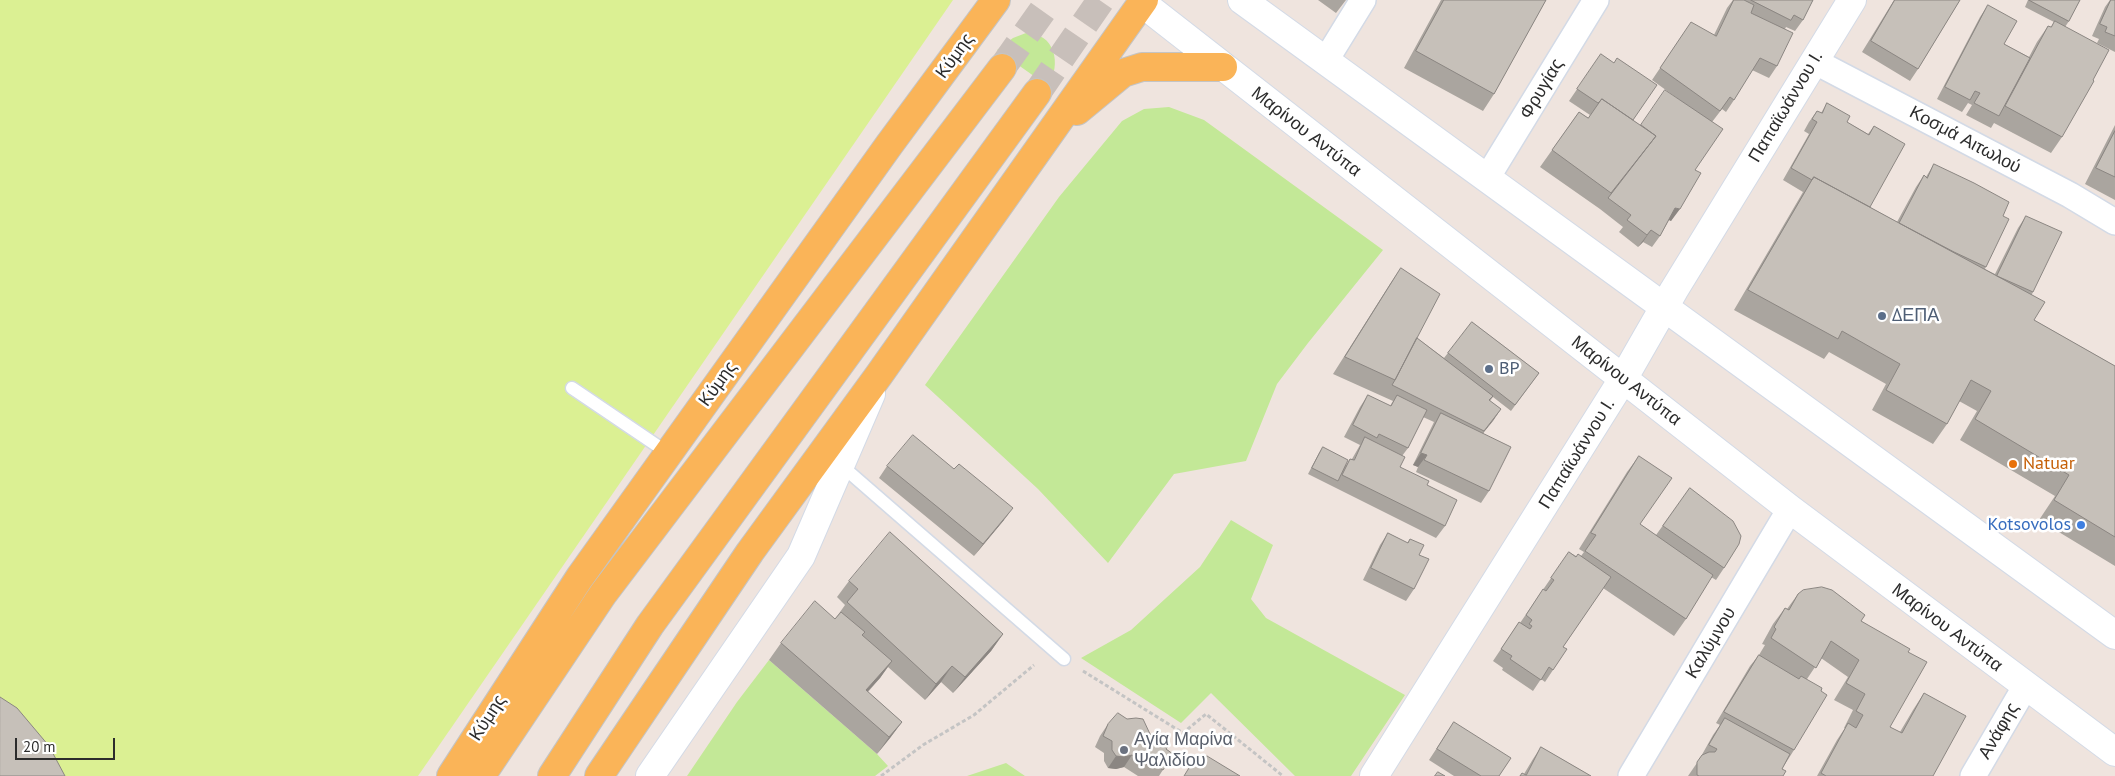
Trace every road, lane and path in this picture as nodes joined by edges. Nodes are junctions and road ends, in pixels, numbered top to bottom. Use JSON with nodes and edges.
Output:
{"nodes":[{"id":1,"x":996,"y":0,"type":"edge"},
{"id":2,"x":1242,"y":0,"type":"edge"},
{"id":3,"x":1363,"y":0,"type":"edge"},
{"id":4,"x":1596,"y":0,"type":"edge"},
{"id":5,"x":1852,"y":0,"type":"edge"},
{"id":6,"x":1143,"y":2,"type":"edge"},
{"id":7,"x":1326,"y":60,"type":"junction"},
{"id":8,"x":1814,"y":61,"type":"junction"},
{"id":9,"x":1002,"y":68,"type":"tunnel mouth"},
{"id":10,"x":1223,"y":68,"type":"junction"},
{"id":11,"x":1037,"y":92,"type":"tunnel mouth"},
{"id":12,"x":1049,"y":134,"type":"junction"},
{"id":13,"x":1487,"y":178,"type":"junction"},
{"id":14,"x":2115,"y":222,"type":"edge"},
{"id":15,"x":1664,"y":308,"type":"junction"},
{"id":16,"x":879,"y":375,"type":"junction"},
{"id":17,"x":1623,"y":380,"type":"junction"},
{"id":18,"x":572,"y":388,"type":"dead end"},
{"id":19,"x":668,"y":453,"type":"junction"},
{"id":20,"x":842,"y":466,"type":"junction"},
{"id":21,"x":1790,"y":509,"type":"junction"},
{"id":22,"x":2115,"y":635,"type":"edge"},
{"id":23,"x":1053,"y":649,"type":"junction"},
{"id":24,"x":1064,"y":659,"type":"joint"},
{"id":25,"x":2025,"y":687,"type":"junction"},
{"id":26,"x":2115,"y":752,"type":"edge"},
{"id":27,"x":451,"y":776,"type":"edge"},
{"id":28,"x":481,"y":776,"type":"edge"},
{"id":29,"x":552,"y":776,"type":"edge"},
{"id":30,"x":599,"y":776,"type":"edge"},
{"id":31,"x":650,"y":776,"type":"edge"},
{"id":32,"x":881,"y":776,"type":"edge"},
{"id":33,"x":1282,"y":776,"type":"edge"},
{"id":34,"x":1374,"y":776,"type":"edge"},
{"id":35,"x":1632,"y":776,"type":"edge"},
{"id":36,"x":1973,"y":776,"type":"edge"}],
"edges":[{"from":1,"to":19,"type":"main road","name":"Κύμης"},
{"from":2,"to":7,"type":"street"},
{"from":3,"to":7,"type":"street"},
{"from":4,"to":13,"type":"street","name":"Φρυγίας"},
{"from":5,"to":8,"type":"street","name":"Παπαϊωάννου Ι."},
{"from":6,"to":10,"type":"street","name":"Μαρίνου Αντύπα"},
{"from":6,"to":12,"type":"main road"},
{"from":7,"to":13,"type":"street"},
{"from":8,"to":14,"type":"street","name":"Κοσμά Αιτωλού"},
{"from":8,"to":15,"type":"street","name":"Παπαϊωάννου Ι."},
{"from":9,"to":28,"type":"main road","name":"Κύμης"},
{"from":10,"to":12,"type":"main road"},
{"from":10,"to":17,"type":"street","name":"Μαρίνου Αντύπα"},
{"from":11,"to":29,"type":"main road"},
{"from":12,"to":16,"type":"main road"},
{"from":13,"to":15,"type":"street"},
{"from":15,"to":17,"type":"street","name":"Παπαϊωάννου Ι."},
{"from":15,"to":22,"type":"street"},
{"from":16,"to":20,"type":"street"},
{"from":16,"to":30,"type":"main road"},
{"from":17,"to":21,"type":"street","name":"Μαρίνου Αντύπα"},
{"from":17,"to":34,"type":"street","name":"Παπαϊωάννου Ι."},
{"from":18,"to":19,"type":"lane"},
{"from":19,"to":27,"type":"main road","name":"Κύμης"},
{"from":20,"to":23,"type":"lane"},
{"from":20,"to":31,"type":"street"},
{"from":21,"to":25,"type":"street","name":"Μαρίνου Αντύπα"},
{"from":21,"to":35,"type":"street","name":"Καλύμνου"},
{"from":23,"to":24,"type":"lane"},
{"from":23,"to":32,"type":"path"},
{"from":24,"to":33,"type":"path"},
{"from":25,"to":26,"type":"street","name":"Μαρίνου Αντύπα"},
{"from":25,"to":36,"type":"street","name":"Ανάφης"}]}
